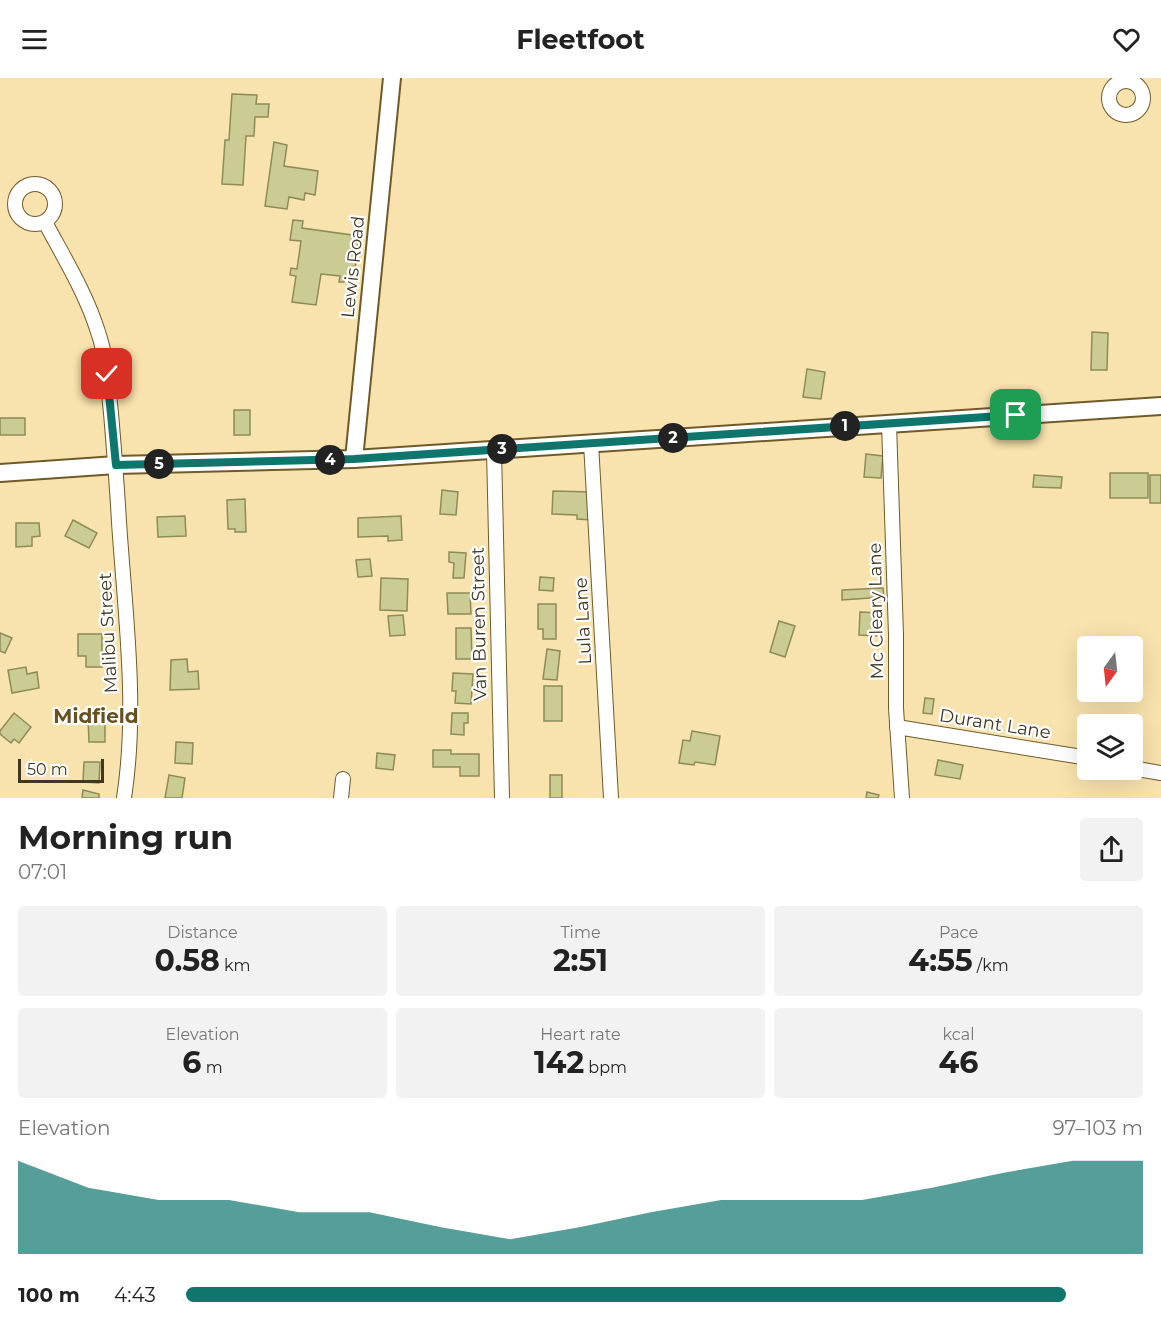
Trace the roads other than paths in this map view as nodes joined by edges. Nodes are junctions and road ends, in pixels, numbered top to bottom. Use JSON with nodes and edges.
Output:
{"nodes":[{"id":1,"x":392,"y":78,"type":"edge"},
{"id":2,"x":45,"y":222,"type":"dead end"},
{"id":3,"x":1161,"y":406,"type":"edge"},
{"id":4,"x":889,"y":423,"type":"junction"},
{"id":5,"x":591,"y":443,"type":"junction"},
{"id":6,"x":494,"y":450,"type":"junction"},
{"id":7,"x":354,"y":459,"type":"junction"},
{"id":8,"x":116,"y":465,"type":"junction"},
{"id":9,"x":0,"y":473,"type":"edge"},
{"id":10,"x":897,"y":726,"type":"junction"},
{"id":11,"x":1077,"y":756,"type":"edge"},
{"id":12,"x":1143,"y":770,"type":"edge"},
{"id":13,"x":1161,"y":773,"type":"edge"},
{"id":14,"x":343,"y":779,"type":"dead end"},
{"id":15,"x":124,"y":798,"type":"edge"},
{"id":16,"x":341,"y":798,"type":"edge"},
{"id":17,"x":502,"y":798,"type":"edge"},
{"id":18,"x":611,"y":798,"type":"edge"},
{"id":19,"x":902,"y":798,"type":"edge"}],
"edges":[{"from":1,"to":7,"type":"street","name":"Lewis Road"},
{"from":2,"to":8,"type":"street","name":"Malibu Street"},
{"from":3,"to":4,"type":"street"},
{"from":4,"to":5,"type":"street"},
{"from":4,"to":10,"type":"street","name":"Mc Cleary Lane"},
{"from":5,"to":6,"type":"street"},
{"from":5,"to":18,"type":"street","name":"Lula Lane"},
{"from":6,"to":7,"type":"street"},
{"from":6,"to":17,"type":"street","name":"Van Buren Street"},
{"from":7,"to":8,"type":"street"},
{"from":8,"to":9,"type":"street"},
{"from":8,"to":15,"type":"street","name":"Malibu Street"},
{"from":10,"to":11,"type":"street","name":"Durant Lane"},
{"from":10,"to":19,"type":"street","name":"Mc Cleary Lane"},
{"from":12,"to":13,"type":"street"},
{"from":14,"to":16,"type":"street"}]}
